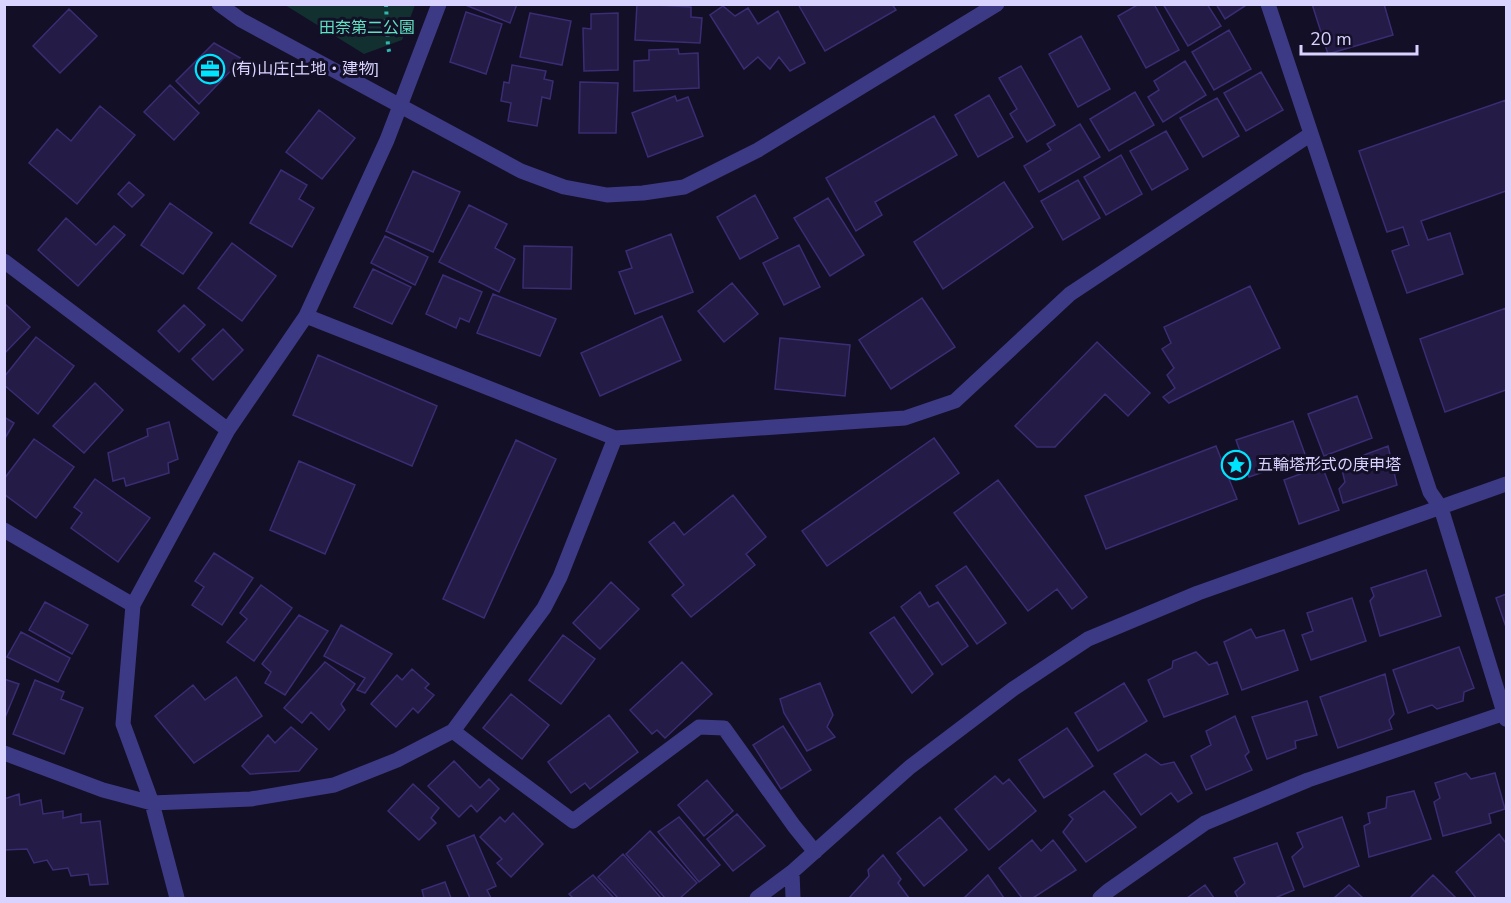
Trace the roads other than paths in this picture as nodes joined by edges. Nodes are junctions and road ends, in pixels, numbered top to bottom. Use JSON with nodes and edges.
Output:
{"nodes":[{"id":1,"x":219,"y":4,"type":"edge"},
{"id":2,"x":439,"y":4,"type":"edge"},
{"id":3,"x":997,"y":4,"type":"edge"},
{"id":4,"x":1269,"y":4,"type":"edge"},
{"id":5,"x":401,"y":106,"type":"junction"},
{"id":6,"x":1311,"y":134,"type":"junction"},
{"id":7,"x":4,"y":261,"type":"edge"},
{"id":8,"x":306,"y":316,"type":"junction"},
{"id":9,"x":228,"y":430,"type":"junction"},
{"id":10,"x":615,"y":438,"type":"junction"},
{"id":11,"x":1506,"y":484,"type":"edge"},
{"id":12,"x":1441,"y":508,"type":"junction"},
{"id":13,"x":4,"y":531,"type":"edge"},
{"id":14,"x":133,"y":605,"type":"junction"},
{"id":15,"x":1506,"y":716,"type":"edge"},
{"id":16,"x":453,"y":731,"type":"junction"},
{"id":17,"x":4,"y":753,"type":"edge"},
{"id":18,"x":152,"y":803,"type":"junction"},
{"id":19,"x":815,"y":852,"type":"junction"},
{"id":20,"x":792,"y":872,"type":"junction"},
{"id":21,"x":177,"y":898,"type":"edge"},
{"id":22,"x":757,"y":898,"type":"edge"},
{"id":23,"x":793,"y":898,"type":"edge"},
{"id":24,"x":1100,"y":898,"type":"edge"}],
"edges":[{"from":1,"to":5,"type":"street"},
{"from":2,"to":5,"type":"street"},
{"from":3,"to":5,"type":"street"},
{"from":4,"to":6,"type":"street"},
{"from":5,"to":8,"type":"street"},
{"from":6,"to":10,"type":"street"},
{"from":6,"to":12,"type":"street"},
{"from":7,"to":9,"type":"street"},
{"from":8,"to":9,"type":"street"},
{"from":8,"to":10,"type":"street"},
{"from":9,"to":14,"type":"street"},
{"from":10,"to":16,"type":"street"},
{"from":11,"to":12,"type":"street"},
{"from":12,"to":15,"type":"street"},
{"from":12,"to":19,"type":"street"},
{"from":13,"to":14,"type":"street"},
{"from":14,"to":18,"type":"street"},
{"from":15,"to":24,"type":"street"},
{"from":16,"to":18,"type":"street"},
{"from":16,"to":19,"type":"street"},
{"from":17,"to":18,"type":"street"},
{"from":18,"to":21,"type":"street"},
{"from":19,"to":20,"type":"street"},
{"from":20,"to":22,"type":"street"},
{"from":20,"to":23,"type":"street"}]}
